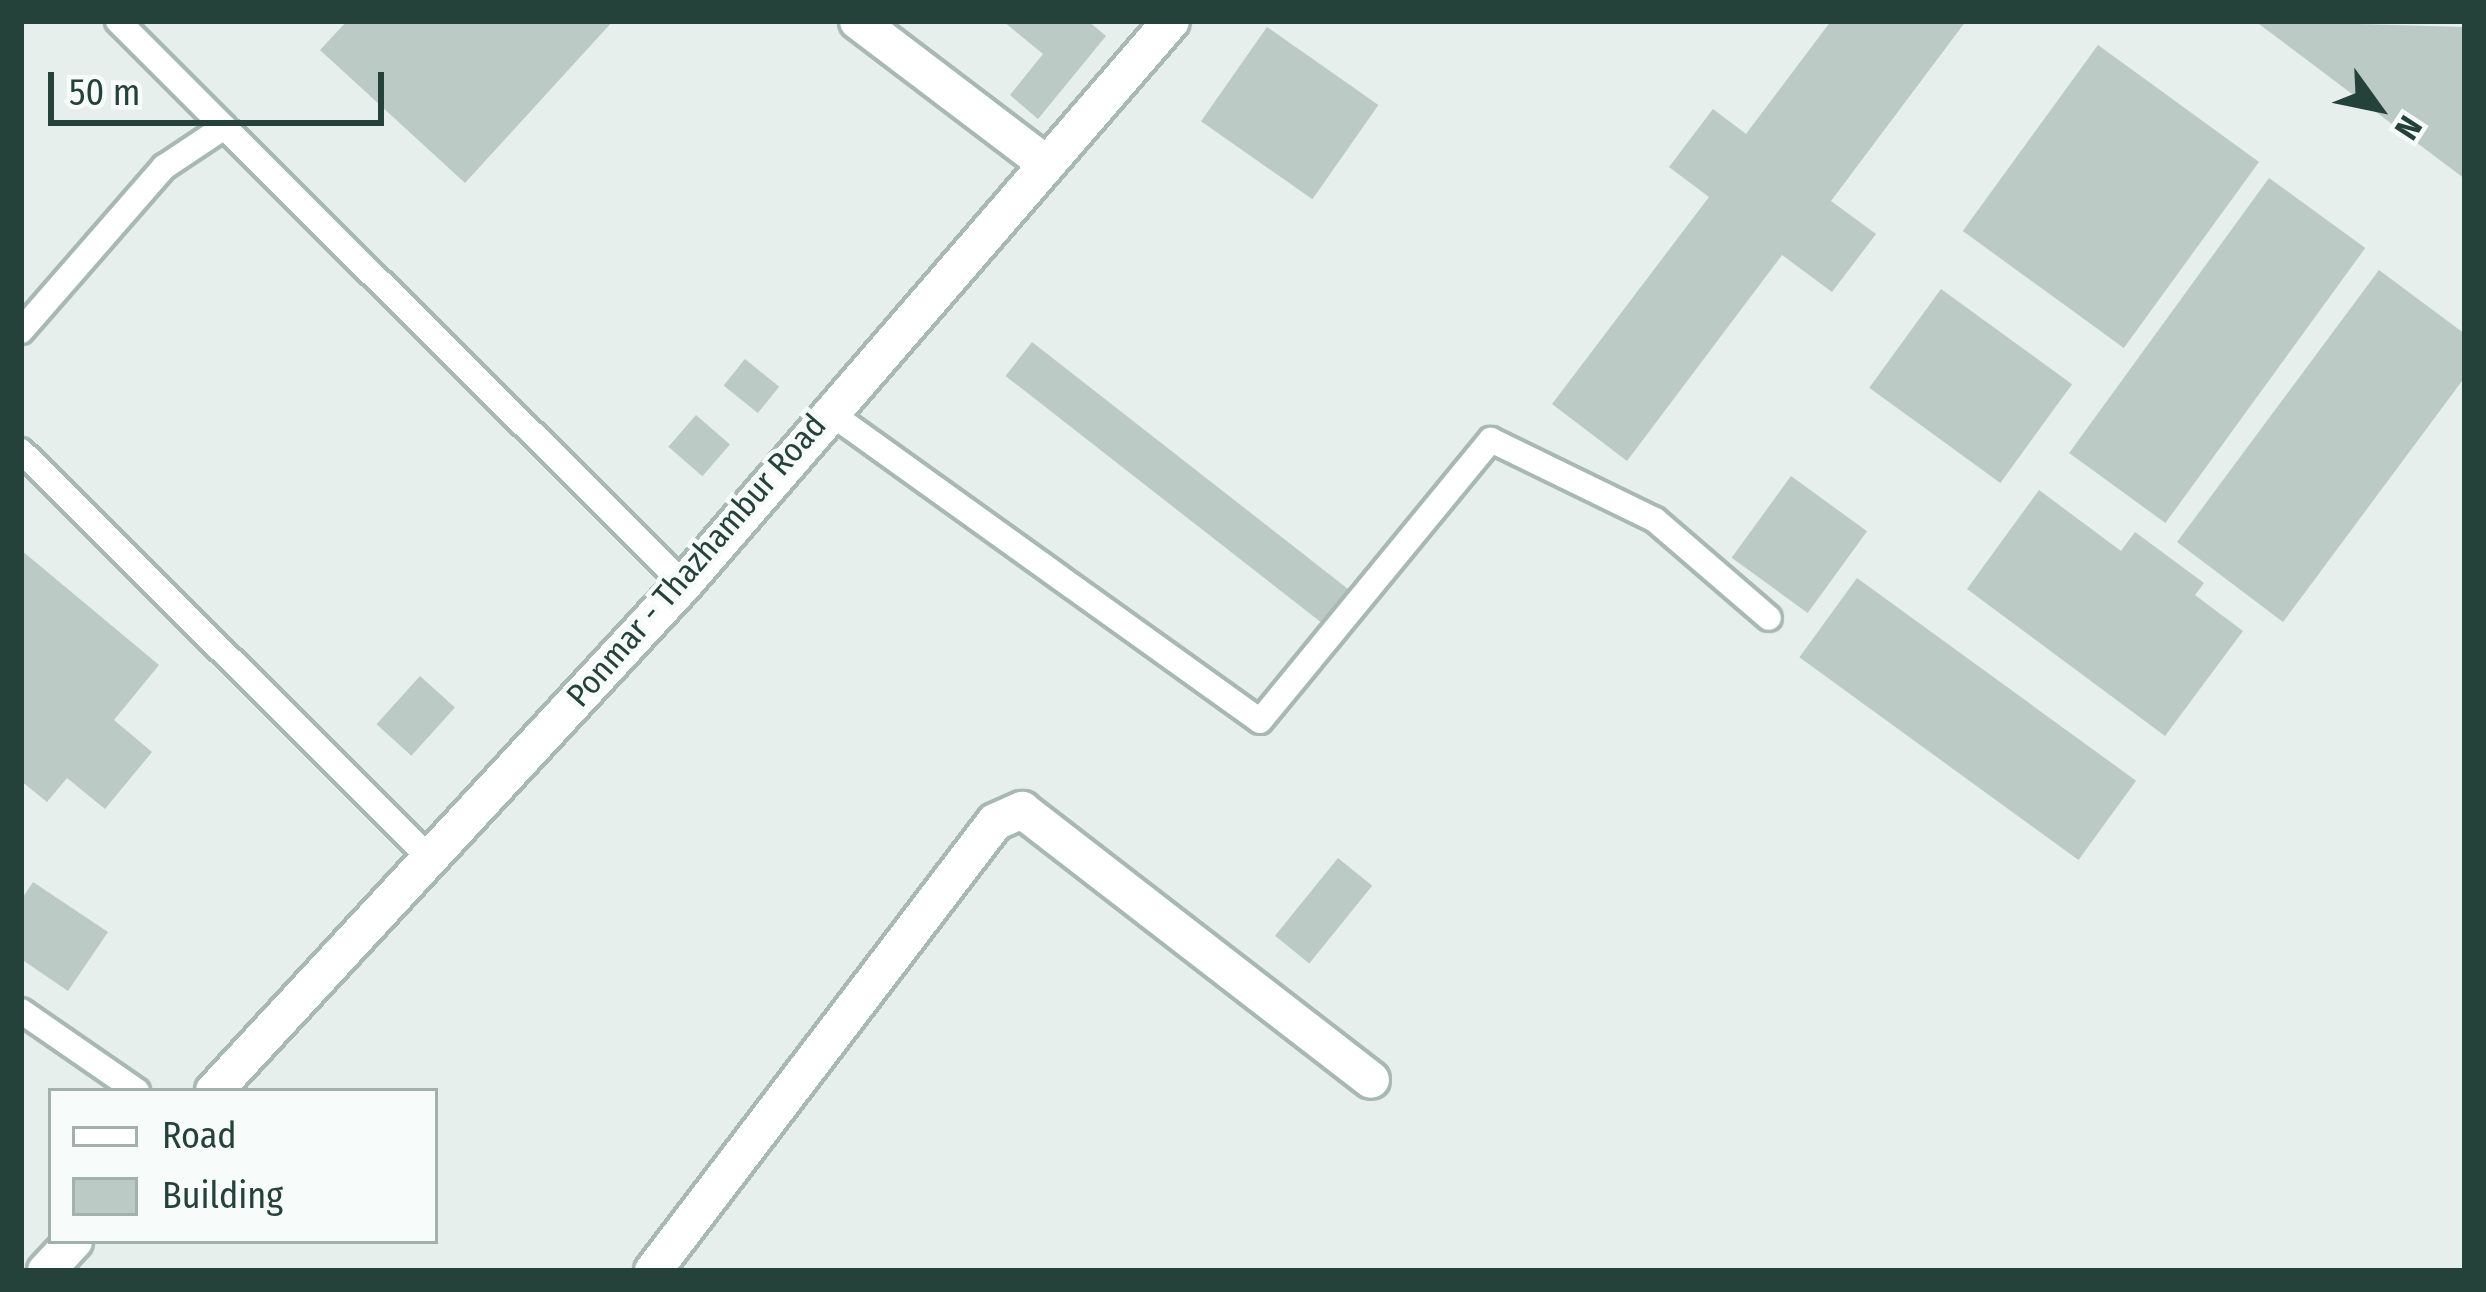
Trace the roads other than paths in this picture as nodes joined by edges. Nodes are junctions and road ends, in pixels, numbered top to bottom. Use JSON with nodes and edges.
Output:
{"nodes":[{"id":1,"x":118,"y":21,"type":"edge"},
{"id":2,"x":858,"y":21,"type":"edge"},
{"id":3,"x":1171,"y":21,"type":"edge"},
{"id":4,"x":224,"y":128,"type":"junction"},
{"id":5,"x":1045,"y":164,"type":"junction"},
{"id":6,"x":21,"y":331,"type":"edge"},
{"id":7,"x":829,"y":412,"type":"junction"},
{"id":8,"x":21,"y":452,"type":"edge"},
{"id":9,"x":684,"y":584,"type":"junction"},
{"id":10,"x":1769,"y":618,"type":"dead end"},
{"id":11,"x":428,"y":856,"type":"junction"},
{"id":12,"x":21,"y":1011,"type":"edge"},
{"id":13,"x":1371,"y":1080,"type":"dead end"},
{"id":14,"x":133,"y":1088,"type":"edge"},
{"id":15,"x":217,"y":1088,"type":"edge"},
{"id":16,"x":71,"y":1244,"type":"edge"},
{"id":17,"x":663,"y":1268,"type":"edge"},
{"id":18,"x":46,"y":1271,"type":"edge"}],
"edges":[{"from":1,"to":4,"type":"lane"},
{"from":2,"to":5,"type":"street"},
{"from":3,"to":5,"type":"street","name":"Ponmar - Thazhambur Road"},
{"from":4,"to":6,"type":"lane"},
{"from":4,"to":9,"type":"lane"},
{"from":5,"to":7,"type":"street","name":"Ponmar - Thazhambur Road"},
{"from":7,"to":9,"type":"street","name":"Ponmar - Thazhambur Road"},
{"from":7,"to":10,"type":"lane"},
{"from":8,"to":11,"type":"lane"},
{"from":9,"to":11,"type":"street","name":"Ponmar - Thazhambur Road"},
{"from":11,"to":15,"type":"street","name":"Ponmar - Thazhambur Road"},
{"from":12,"to":14,"type":"lane"},
{"from":13,"to":17,"type":"street"},
{"from":16,"to":18,"type":"street"}]}
